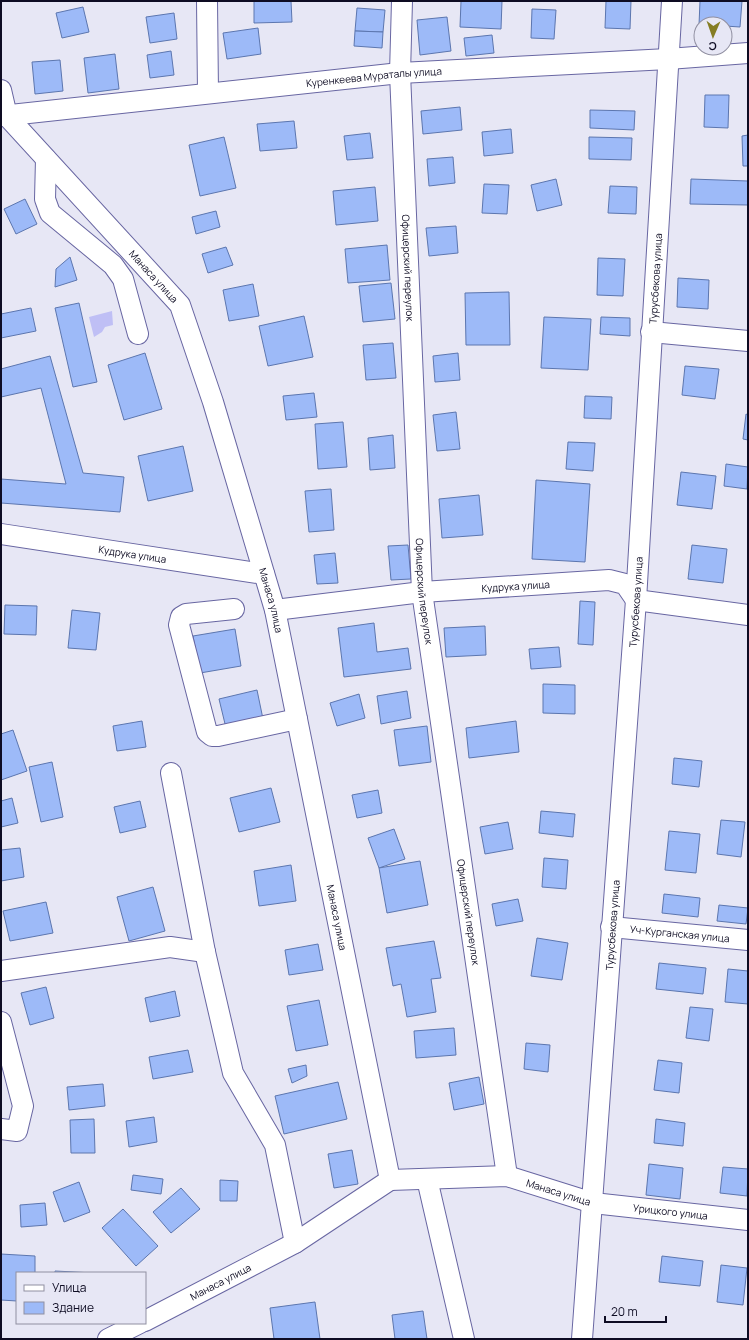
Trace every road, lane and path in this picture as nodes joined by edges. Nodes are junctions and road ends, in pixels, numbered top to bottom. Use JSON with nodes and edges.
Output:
{"nodes":[{"id":1,"x":207,"y":1,"type":"edge"},
{"id":2,"x":402,"y":1,"type":"edge"},
{"id":3,"x":672,"y":1,"type":"edge"},
{"id":4,"x":748,"y":53,"type":"edge"},
{"id":5,"x":668,"y":59,"type":"junction"},
{"id":6,"x":400,"y":73,"type":"junction"},
{"id":7,"x":1,"y":90,"type":"edge"},
{"id":8,"x":208,"y":94,"type":"junction"},
{"id":9,"x":4,"y":116,"type":"edge"},
{"id":10,"x":46,"y":159,"type":"junction"},
{"id":11,"x":651,"y":332,"type":"junction"},
{"id":12,"x":138,"y":334,"type":"dead end"},
{"id":13,"x":748,"y":341,"type":"edge"},
{"id":14,"x":1,"y":534,"type":"edge"},
{"id":15,"x":264,"y":574,"type":"junction"},
{"id":16,"x":422,"y":592,"type":"junction"},
{"id":17,"x":636,"y":600,"type":"junction"},
{"id":18,"x":234,"y":609,"type":"dead end"},
{"id":19,"x":275,"y":610,"type":"junction"},
{"id":20,"x":748,"y":616,"type":"edge"},
{"id":21,"x":297,"y":719,"type":"junction"},
{"id":22,"x":171,"y":773,"type":"dead end"},
{"id":23,"x":611,"y":927,"type":"junction"},
{"id":24,"x":748,"y":940,"type":"edge"},
{"id":25,"x":205,"y":952,"type":"junction"},
{"id":26,"x":1,"y":971,"type":"edge"},
{"id":27,"x":1,"y":1022,"type":"edge"},
{"id":28,"x":1,"y":1129,"type":"edge"},
{"id":29,"x":507,"y":1176,"type":"junction"},
{"id":30,"x":427,"y":1179,"type":"junction"},
{"id":31,"x":390,"y":1180,"type":"junction"},
{"id":32,"x":592,"y":1203,"type":"junction"},
{"id":33,"x":748,"y":1220,"type":"edge"},
{"id":34,"x":295,"y":1243,"type":"junction"},
{"id":35,"x":146,"y":1319,"type":"edge"},
{"id":36,"x":138,"y":1324,"type":"edge"},
{"id":37,"x":108,"y":1339,"type":"edge"},
{"id":38,"x":464,"y":1339,"type":"edge"},
{"id":39,"x":582,"y":1339,"type":"edge"}],
"edges":[{"from":1,"to":8,"type":"street"},
{"from":2,"to":6,"type":"street","name":"Офицерский переулок"},
{"from":3,"to":5,"type":"street","name":"Турусбекова улица"},
{"from":4,"to":5,"type":"street","name":"Куренкеева Мураталы улица"},
{"from":5,"to":6,"type":"street","name":"Куренкеева Мураталы улица"},
{"from":5,"to":11,"type":"street","name":"Турусбекова улица"},
{"from":6,"to":8,"type":"street","name":"Куренкеева Мураталы улица"},
{"from":6,"to":16,"type":"street","name":"Офицерский переулок"},
{"from":7,"to":9,"type":"street","name":"Манаса улица"},
{"from":8,"to":9,"type":"street","name":"Куренкеева Мураталы улица"},
{"from":9,"to":10,"type":"street","name":"Манаса улица"},
{"from":10,"to":12,"type":"street"},
{"from":10,"to":15,"type":"street","name":"Манаса улица"},
{"from":11,"to":13,"type":"street"},
{"from":11,"to":17,"type":"street","name":"Турусбекова улица"},
{"from":14,"to":15,"type":"street","name":"Кудрука улица"},
{"from":15,"to":19,"type":"street","name":"Манаса улица"},
{"from":16,"to":17,"type":"street","name":"Кудрука улица"},
{"from":16,"to":19,"type":"street","name":"Кудрука улица"},
{"from":16,"to":29,"type":"street","name":"Офицерский переулок"},
{"from":17,"to":20,"type":"street"},
{"from":17,"to":23,"type":"street","name":"Турусбекова улица"},
{"from":18,"to":21,"type":"street"},
{"from":19,"to":21,"type":"street","name":"Манаса улица"},
{"from":21,"to":31,"type":"street","name":"Манаса улица"},
{"from":22,"to":25,"type":"street"},
{"from":23,"to":24,"type":"street","name":"Уч-Курганская улица"},
{"from":23,"to":32,"type":"street","name":"Турусбекова улица"},
{"from":25,"to":26,"type":"street"},
{"from":25,"to":34,"type":"street"},
{"from":27,"to":28,"type":"street"},
{"from":29,"to":30,"type":"street","name":"Манаса улица"},
{"from":29,"to":32,"type":"street","name":"Манаса улица"},
{"from":30,"to":31,"type":"street","name":"Манаса улица"},
{"from":30,"to":38,"type":"street"},
{"from":31,"to":34,"type":"street","name":"Манаса улица"},
{"from":32,"to":33,"type":"street","name":"Урицкого улица"},
{"from":32,"to":39,"type":"street","name":"Манаса улица"},
{"from":34,"to":35,"type":"street","name":"Манаса улица"},
{"from":36,"to":37,"type":"street"}]}
